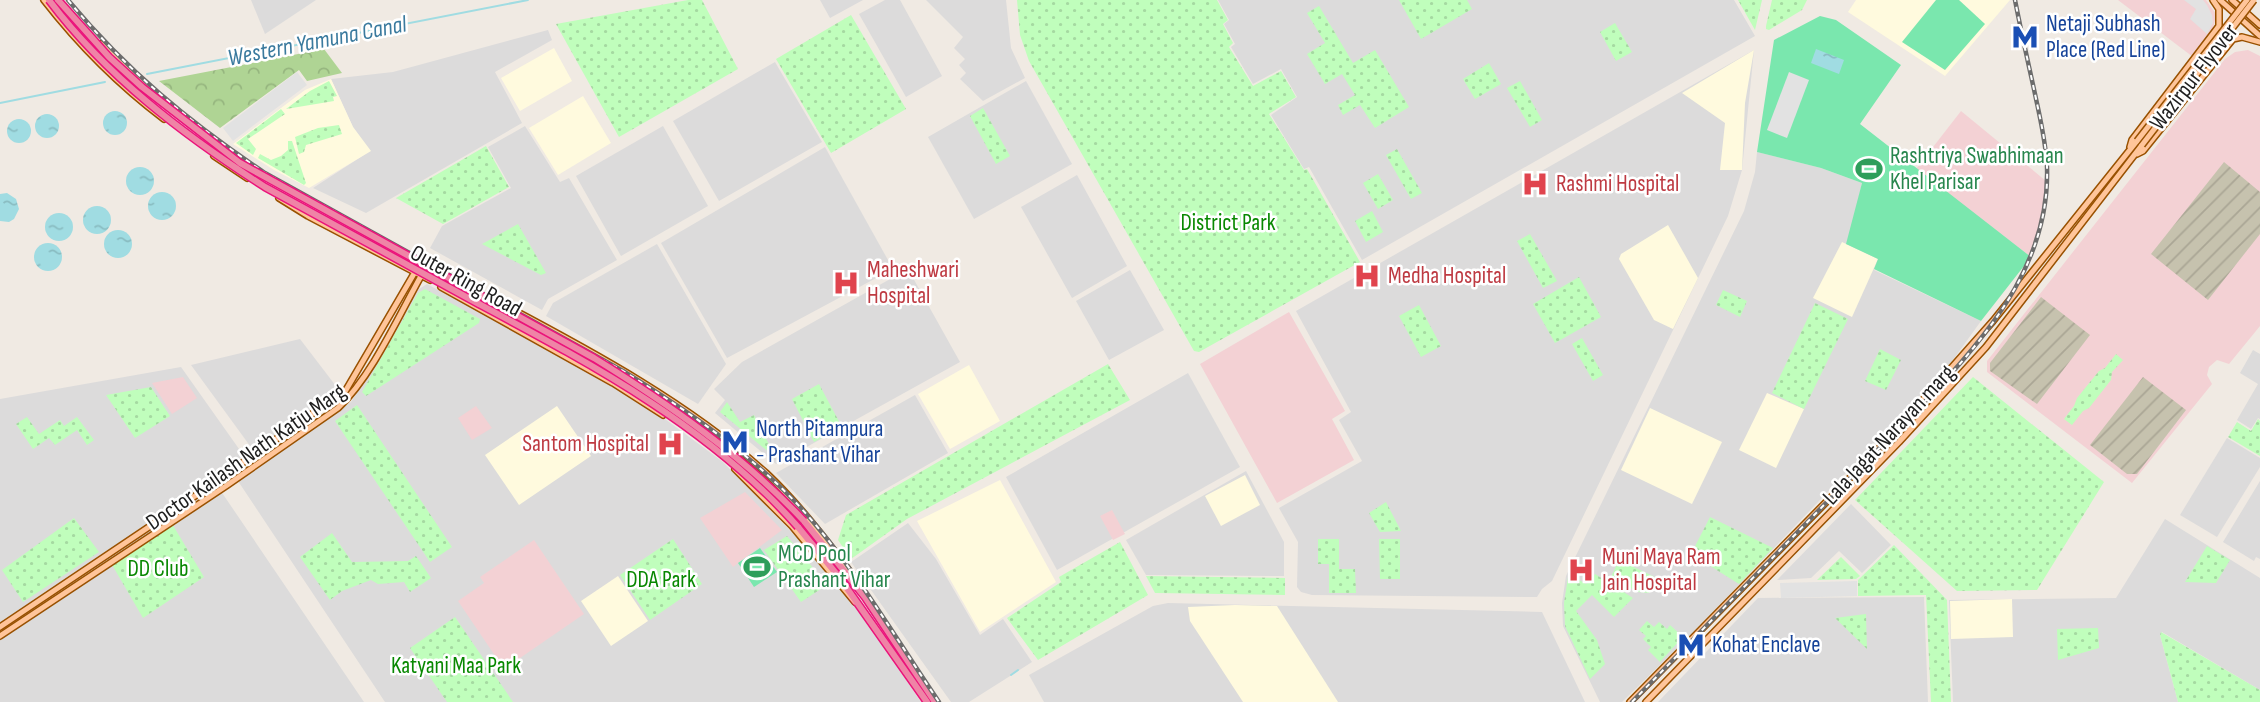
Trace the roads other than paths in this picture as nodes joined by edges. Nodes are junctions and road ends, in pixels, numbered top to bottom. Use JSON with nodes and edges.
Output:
{"nodes":[{"id":1,"x":47,"y":0,"type":"edge"},
{"id":2,"x":60,"y":0,"type":"edge"},
{"id":3,"x":2214,"y":0,"type":"edge"},
{"id":4,"x":2220,"y":0,"type":"edge"},
{"id":5,"x":2232,"y":0,"type":"edge"},
{"id":6,"x":2247,"y":0,"type":"edge"},
{"id":7,"x":2254,"y":0,"type":"edge"},
{"id":8,"x":2260,"y":25,"type":"edge"},
{"id":9,"x":2260,"y":36,"type":"edge"},
{"id":10,"x":2210,"y":40,"type":"junction"},
{"id":11,"x":2260,"y":42,"type":"edge"},
{"id":12,"x":2222,"y":51,"type":"junction"},
{"id":13,"x":2140,"y":143,"type":"junction"},
{"id":14,"x":2132,"y":153,"type":"junction"},
{"id":15,"x":353,"y":224,"type":"junction"},
{"id":16,"x":346,"y":236,"type":"junction"},
{"id":17,"x":415,"y":272,"type":"junction"},
{"id":18,"x":421,"y":276,"type":"junction"},
{"id":19,"x":2012,"y":298,"type":"junction"},
{"id":20,"x":492,"y":299,"type":"junction"},
{"id":21,"x":2020,"y":303,"type":"junction"},
{"id":22,"x":485,"y":311,"type":"junction"},
{"id":23,"x":370,"y":350,"type":"junction"},
{"id":24,"x":376,"y":355,"type":"junction"},
{"id":25,"x":645,"y":385,"type":"junction"},
{"id":26,"x":637,"y":398,"type":"junction"},
{"id":27,"x":1909,"y":416,"type":"junction"},
{"id":28,"x":1916,"y":423,"type":"junction"},
{"id":29,"x":723,"y":438,"type":"junction"},
{"id":30,"x":712,"y":451,"type":"junction"},
{"id":31,"x":865,"y":597,"type":"junction"},
{"id":32,"x":860,"y":607,"type":"junction"},
{"id":33,"x":0,"y":627,"type":"edge"},
{"id":34,"x":0,"y":636,"type":"edge"},
{"id":35,"x":927,"y":702,"type":"edge"},
{"id":36,"x":935,"y":702,"type":"edge"},
{"id":37,"x":1630,"y":702,"type":"edge"},
{"id":38,"x":1646,"y":702,"type":"edge"}],
"edges":[{"from":1,"to":16,"type":"main road","name":"Outer Ring Road"},
{"from":1,"to":32,"type":"highway","name":"Outer Ring Road","bridge":true},
{"from":2,"to":15,"type":"main road","name":"Outer Ring Road"},
{"from":2,"to":31,"type":"highway","name":"Outer Ring Road","bridge":true},
{"from":3,"to":10,"type":"main road"},
{"from":4,"to":9,"type":"main road"},
{"from":5,"to":8,"type":"main road"},
{"from":6,"to":13,"type":"main road","name":"Wazirpur Flyover","bridge":true},
{"from":7,"to":13,"type":"main road","name":"Wazirpur Flyover","bridge":true},
{"from":10,"to":12,"type":"main road"},
{"from":10,"to":14,"type":"main road"},
{"from":11,"to":12,"type":"main road"},
{"from":12,"to":14,"type":"main road"},
{"from":13,"to":14,"type":"main road","name":"Wazirpur Flyover"},
{"from":14,"to":19,"type":"main road","name":"Lala Jagat Narayan marg"},
{"from":14,"to":21,"type":"main road","name":"Lala Jagat Narayan marg"},
{"from":15,"to":16,"type":"main road"},
{"from":15,"to":20,"type":"main road","name":"Outer Ring Road"},
{"from":16,"to":17,"type":"main road","name":"Outer Ring Road"},
{"from":17,"to":18,"type":"main road","name":"Outer Ring Road"},
{"from":17,"to":23,"type":"main road","name":"Doctor Kailash Nath Katju Marg"},
{"from":18,"to":22,"type":"main road","name":"Outer Ring Road"},
{"from":18,"to":24,"type":"main road","name":"Doctor Kailash Nath Katju Marg"},
{"from":19,"to":21,"type":"main road"},
{"from":19,"to":27,"type":"main road","name":"Lala Jagat Narayan marg"},
{"from":20,"to":22,"type":"main road"},
{"from":20,"to":25,"type":"main road","name":"Outer Ring Road"},
{"from":21,"to":28,"type":"main road","name":"Lala Jagat Narayan marg"},
{"from":22,"to":26,"type":"main road","name":"Outer Ring Road"},
{"from":23,"to":24,"type":"main road"},
{"from":23,"to":33,"type":"main road","name":"Doctor Kailash Nath Katju Marg"},
{"from":24,"to":34,"type":"main road","name":"Doctor Kailash Nath Katju Marg"},
{"from":25,"to":26,"type":"main road"},
{"from":25,"to":29,"type":"main road","name":"Outer Ring Road"},
{"from":26,"to":30,"type":"main road","name":"Outer Ring Road"},
{"from":27,"to":28,"type":"main road"},
{"from":27,"to":37,"type":"main road","name":"Lala Jagat Narayan marg"},
{"from":28,"to":38,"type":"main road","name":"Lala Jagat Narayan marg"},
{"from":29,"to":30,"type":"main road"},
{"from":29,"to":31,"type":"main road","name":"Outer Ring Road"},
{"from":30,"to":32,"type":"main road","name":"Outer Ring Road"},
{"from":31,"to":36,"type":"highway","name":"Outer Ring Road"},
{"from":32,"to":35,"type":"highway","name":"Outer Ring Road"}]}
